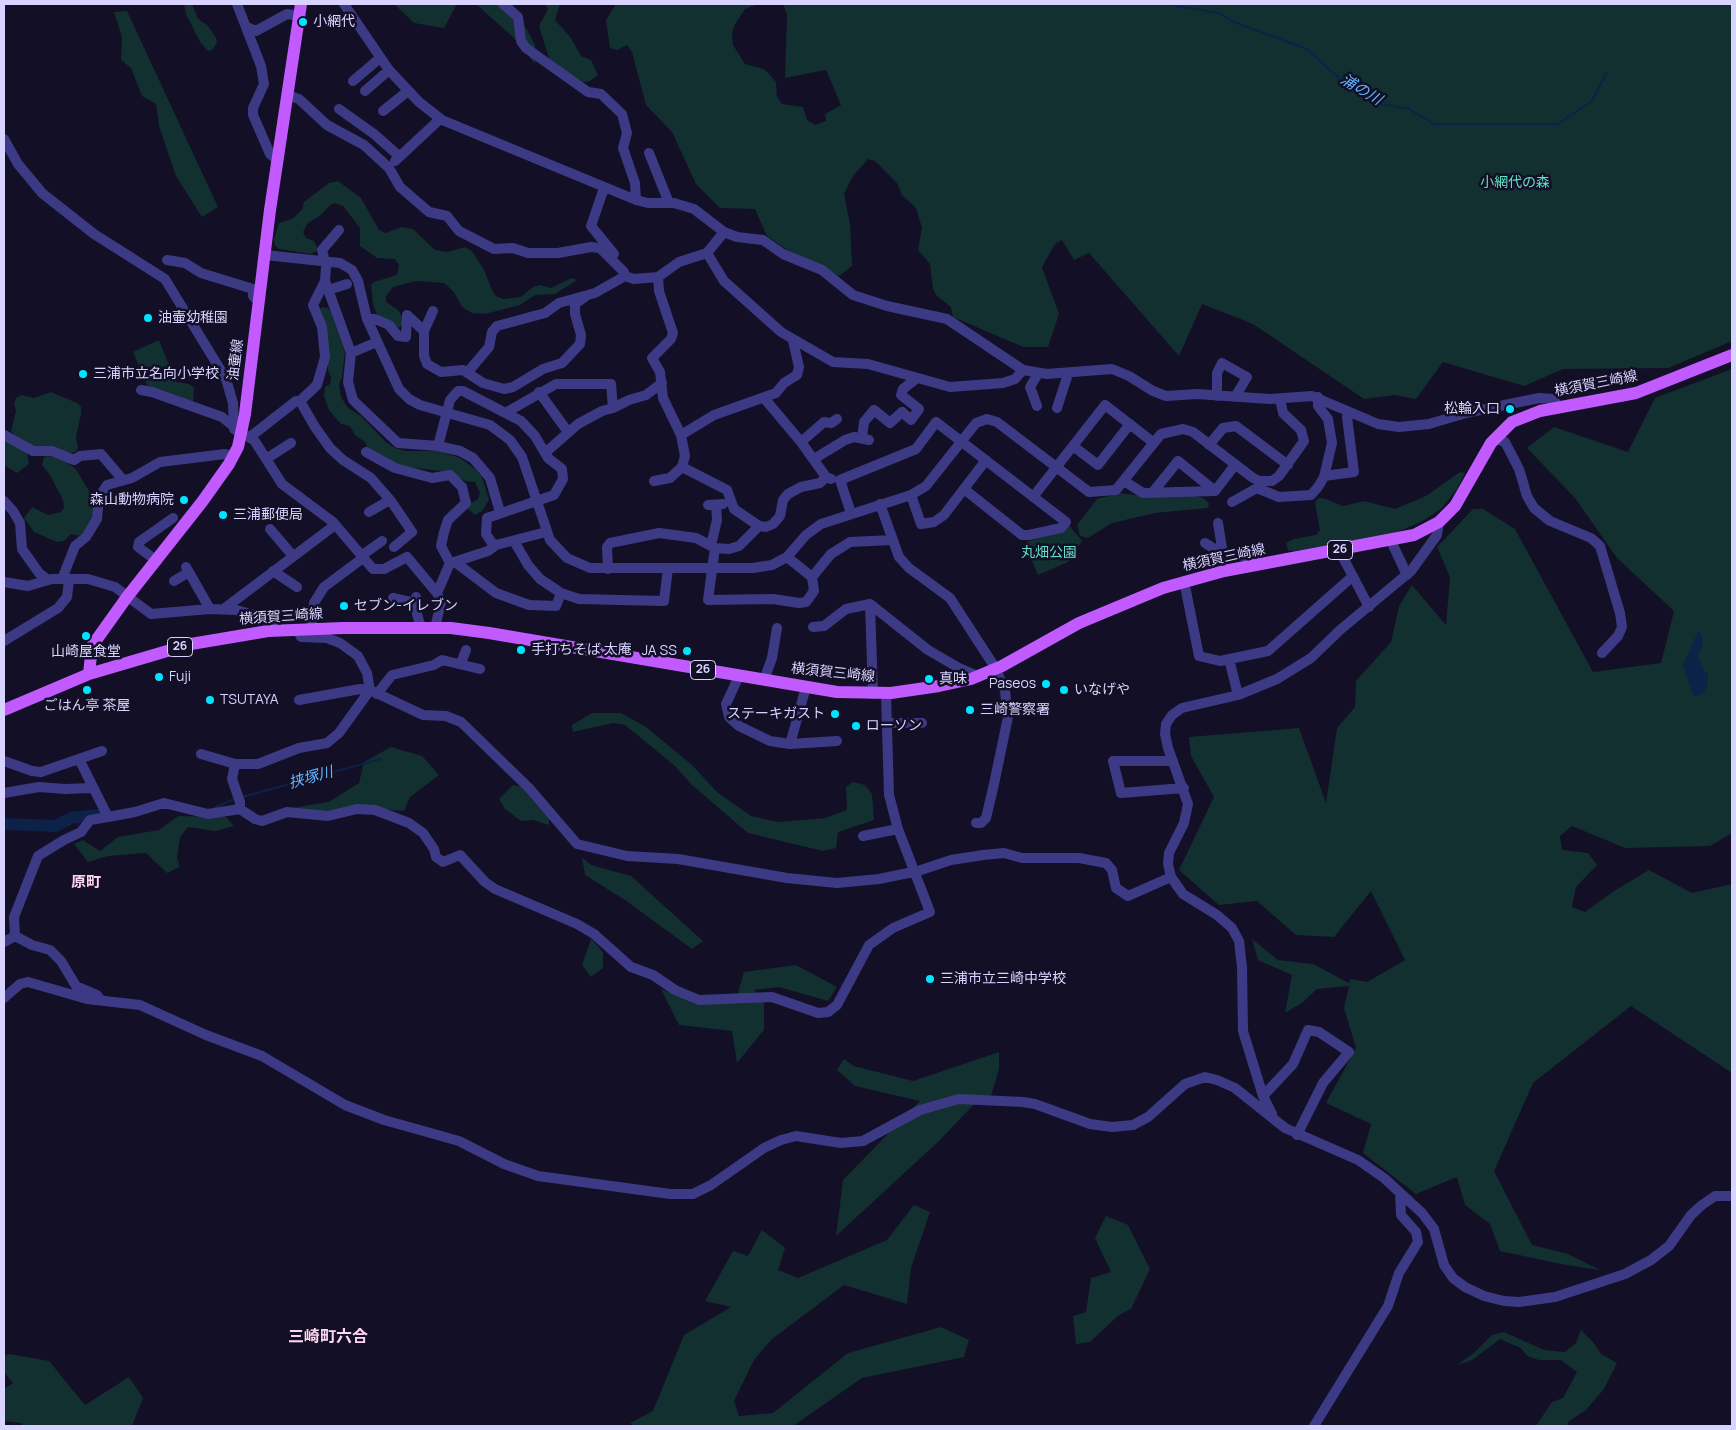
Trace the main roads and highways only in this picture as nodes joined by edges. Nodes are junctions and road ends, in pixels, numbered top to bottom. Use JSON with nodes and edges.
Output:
{"nodes":[{"id":1,"x":300,"y":10,"type":"edge"},
{"id":2,"x":1732,"y":356,"type":"edge"},
{"id":3,"x":89,"y":674,"type":"junction"},
{"id":4,"x":4,"y":710,"type":"edge"}],
"edges":[{"from":1,"to":3,"type":"main road","name":"油壷線"},
{"from":2,"to":3,"type":"main road","name":"横須賀三崎線","number":"26"},
{"from":3,"to":4,"type":"main road","name":"横須賀三崎線","number":"26"}]}
